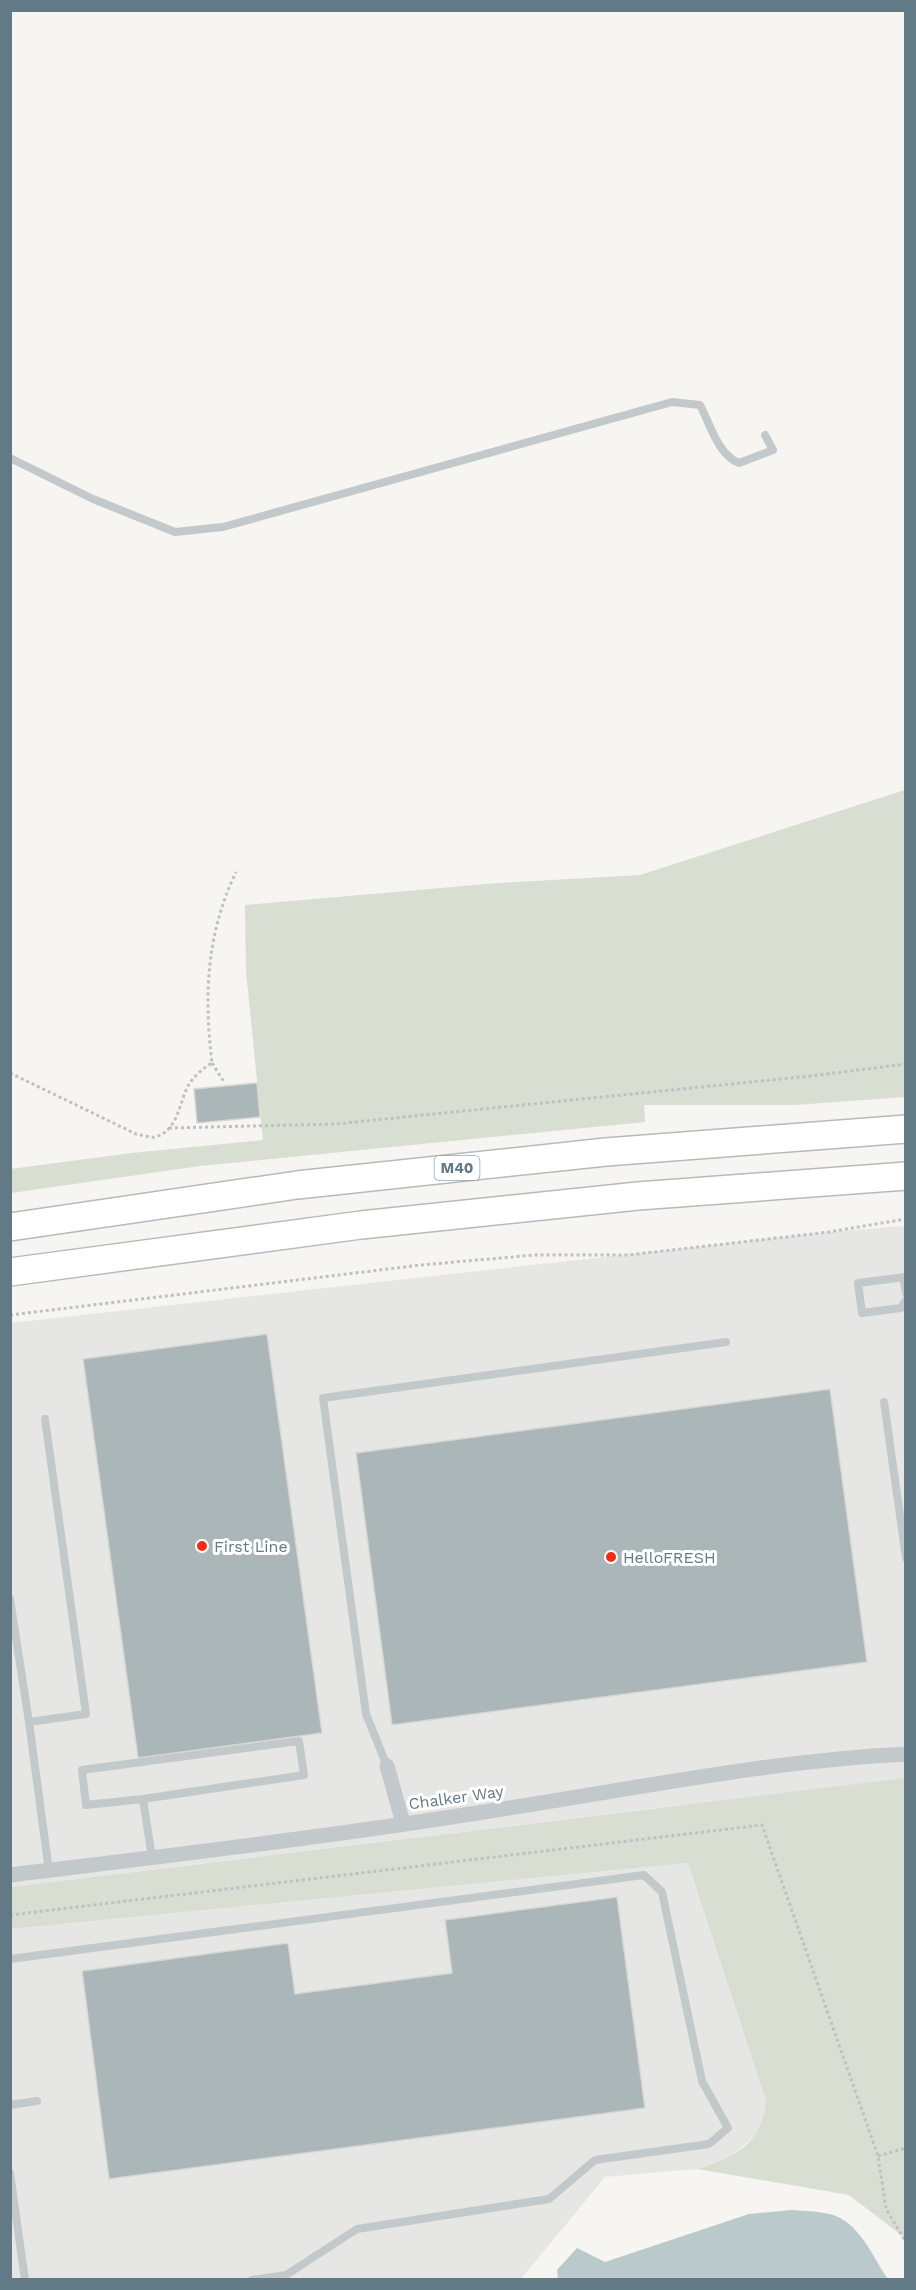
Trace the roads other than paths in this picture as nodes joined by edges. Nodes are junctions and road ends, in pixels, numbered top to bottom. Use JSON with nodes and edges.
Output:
{"nodes":[{"id":1,"x":765,"y":435,"type":"dead end"},
{"id":2,"x":10,"y":458,"type":"edge"},
{"id":3,"x":906,"y":1129,"type":"edge"},
{"id":4,"x":906,"y":1176,"type":"edge"},
{"id":5,"x":10,"y":1227,"type":"edge"},
{"id":6,"x":10,"y":1272,"type":"edge"},
{"id":7,"x":904,"y":1277,"type":"edge"},
{"id":8,"x":906,"y":1293,"type":"edge"},
{"id":9,"x":906,"y":1300,"type":"edge"},
{"id":10,"x":726,"y":1342,"type":"dead end"},
{"id":11,"x":884,"y":1402,"type":"dead end"},
{"id":12,"x":45,"y":1419,"type":"dead end"},
{"id":13,"x":906,"y":1558,"type":"edge"},
{"id":14,"x":10,"y":1599,"type":"edge"},
{"id":15,"x":29,"y":1722,"type":"junction"},
{"id":16,"x":906,"y":1754,"type":"edge"},
{"id":17,"x":387,"y":1766,"type":"joint"},
{"id":18,"x":143,"y":1798,"type":"junction"},
{"id":19,"x":403,"y":1823,"type":"junction"},
{"id":20,"x":152,"y":1858,"type":"junction"},
{"id":21,"x":49,"y":1870,"type":"junction"},
{"id":22,"x":10,"y":1875,"type":"edge"},
{"id":23,"x":10,"y":1959,"type":"edge"},
{"id":24,"x":37,"y":2101,"type":"dead end"},
{"id":25,"x":10,"y":2105,"type":"edge"},
{"id":26,"x":10,"y":2173,"type":"edge"},
{"id":27,"x":25,"y":2280,"type":"edge"},
{"id":28,"x":252,"y":2280,"type":"edge"}],
"edges":[{"from":1,"to":2,"type":"lane"},
{"from":3,"to":5,"type":"highway","number":"M40"},
{"from":4,"to":6,"type":"highway"},
{"from":7,"to":8,"type":"lane"},
{"from":7,"to":9,"type":"lane"},
{"from":10,"to":17,"type":"lane"},
{"from":11,"to":13,"type":"lane"},
{"from":12,"to":15,"type":"lane"},
{"from":14,"to":15,"type":"lane"},
{"from":15,"to":21,"type":"lane"},
{"from":16,"to":19,"type":"street","name":"Chalker Way"},
{"from":17,"to":19,"type":"street"},
{"from":18,"to":18,"type":"lane"},
{"from":18,"to":20,"type":"lane"},
{"from":19,"to":20,"type":"street","name":"Chalker Way"},
{"from":20,"to":21,"type":"street","name":"Chalker Way"},
{"from":21,"to":22,"type":"street","name":"Chalker Way"},
{"from":23,"to":28,"type":"lane"},
{"from":24,"to":25,"type":"lane"},
{"from":26,"to":27,"type":"lane"}]}
